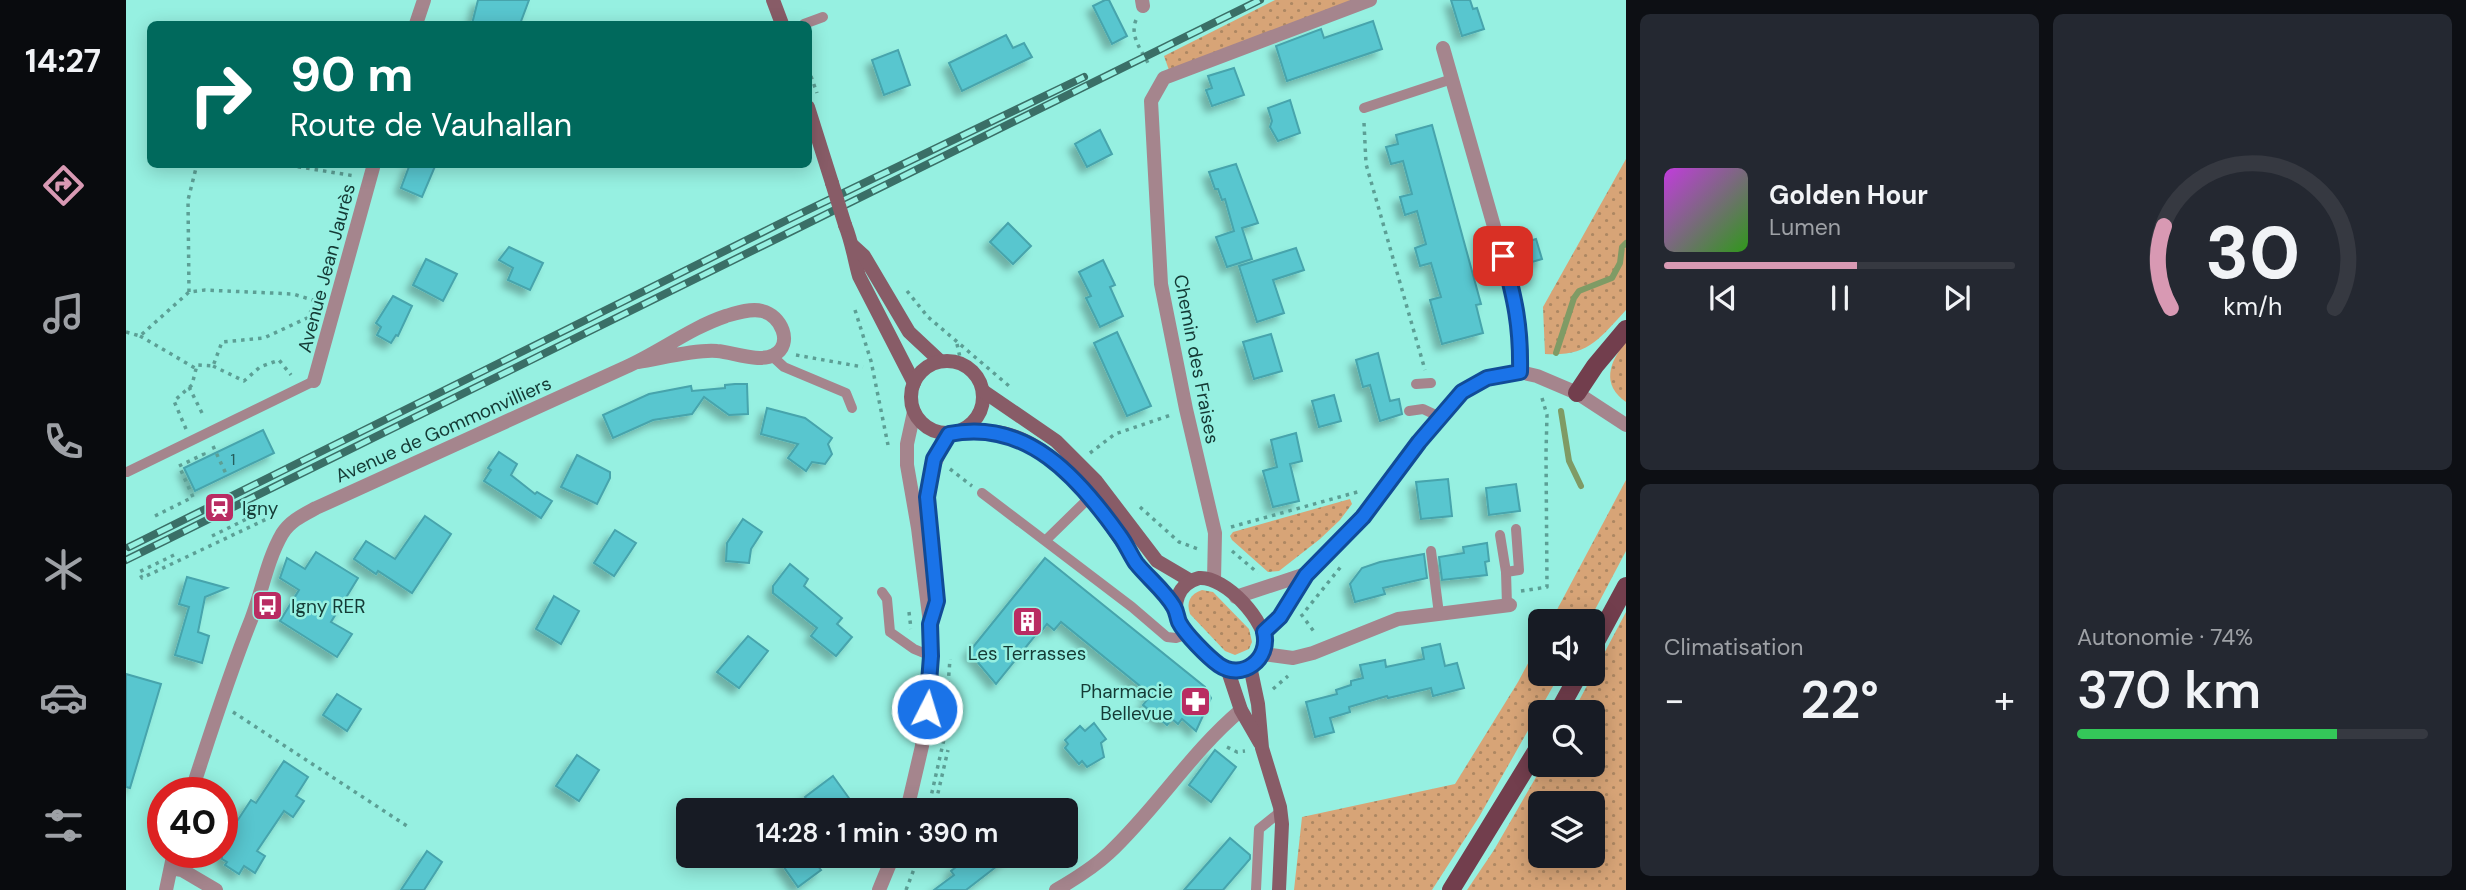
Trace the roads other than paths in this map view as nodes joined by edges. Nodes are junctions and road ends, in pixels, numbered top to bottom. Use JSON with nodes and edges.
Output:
{"nodes":[{"id":1,"x":424,"y":0,"type":"edge"},
{"id":2,"x":773,"y":0,"type":"edge"},
{"id":3,"x":1370,"y":0,"type":"edge"},
{"id":4,"x":823,"y":17,"type":"dead end"},
{"id":5,"x":417,"y":21,"type":"edge"},
{"id":6,"x":781,"y":21,"type":"edge"},
{"id":7,"x":812,"y":21,"type":"edge"},
{"id":8,"x":1443,"y":48,"type":"dead end"},
{"id":9,"x":1452,"y":79,"type":"junction"},
{"id":10,"x":1364,"y":108,"type":"road end"},
{"id":11,"x":812,"y":120,"type":"edge"},
{"id":12,"x":372,"y":171,"type":"edge"},
{"id":13,"x":853,"y":246,"type":"junction"},
{"id":14,"x":1626,"y":330,"type":"edge"},
{"id":15,"x":772,"y":356,"type":"junction"},
{"id":16,"x":940,"y":361,"type":"junction"},
{"id":17,"x":638,"y":362,"type":"junction"},
{"id":18,"x":1520,"y":372,"type":"junction"},
{"id":19,"x":914,"y":383,"type":"junction"},
{"id":20,"x":1431,"y":383,"type":"road end"},
{"id":21,"x":1416,"y":384,"type":"dead end"},
{"id":22,"x":307,"y":385,"type":"joint"},
{"id":23,"x":983,"y":391,"type":"junction"},
{"id":24,"x":1577,"y":393,"type":"junction"},
{"id":25,"x":852,"y":408,"type":"dead end"},
{"id":26,"x":1409,"y":411,"type":"dead end"},
{"id":27,"x":914,"y":412,"type":"junction"},
{"id":28,"x":1440,"y":417,"type":"junction"},
{"id":29,"x":1626,"y":425,"type":"edge"},
{"id":30,"x":954,"y":433,"type":"junction"},
{"id":31,"x":127,"y":471,"type":"edge"},
{"id":32,"x":982,"y":493,"type":"dead end"},
{"id":33,"x":1090,"y":497,"type":"junction"},
{"id":34,"x":1516,"y":529,"type":"dead end"},
{"id":35,"x":1500,"y":535,"type":"dead end"},
{"id":36,"x":1046,"y":540,"type":"junction"},
{"id":37,"x":1431,"y":551,"type":"dead end"},
{"id":38,"x":1506,"y":572,"type":"junction"},
{"id":39,"x":1306,"y":575,"type":"junction"},
{"id":40,"x":1214,"y":580,"type":"junction"},
{"id":41,"x":1191,"y":581,"type":"junction"},
{"id":42,"x":1626,"y":586,"type":"edge"},
{"id":43,"x":882,"y":592,"type":"dead end"},
{"id":44,"x":1236,"y":597,"type":"junction"},
{"id":45,"x":1508,"y":605,"type":"joint"},
{"id":46,"x":1175,"y":609,"type":"junction"},
{"id":47,"x":1440,"y":614,"type":"junction"},
{"id":48,"x":930,"y":624,"type":"junction"},
{"id":49,"x":1605,"y":625,"type":"edge"},
{"id":50,"x":1264,"y":632,"type":"junction"},
{"id":51,"x":1188,"y":634,"type":"junction"},
{"id":52,"x":1263,"y":654,"type":"junction"},
{"id":53,"x":931,"y":656,"type":"junction"},
{"id":54,"x":1250,"y":666,"type":"junction"},
{"id":55,"x":1228,"y":671,"type":"junction"},
{"id":56,"x":1241,"y":710,"type":"junction"},
{"id":57,"x":1262,"y":748,"type":"junction"},
{"id":58,"x":1528,"y":765,"type":"edge"},
{"id":59,"x":196,"y":777,"type":"edge"},
{"id":60,"x":910,"y":798,"type":"edge"},
{"id":61,"x":1280,"y":812,"type":"junction"},
{"id":62,"x":171,"y":868,"type":"edge"},
{"id":63,"x":175,"y":868,"type":"edge"},
{"id":64,"x":888,"y":868,"type":"edge"},
{"id":65,"x":166,"y":890,"type":"edge"},
{"id":66,"x":216,"y":890,"type":"edge"},
{"id":67,"x":879,"y":890,"type":"edge"},
{"id":68,"x":1056,"y":890,"type":"edge"},
{"id":69,"x":1256,"y":890,"type":"edge"},
{"id":70,"x":1279,"y":890,"type":"edge"},
{"id":71,"x":1451,"y":890,"type":"edge"}],
"edges":[{"from":1,"to":5,"type":"street"},
{"from":2,"to":6,"type":"main road"},
{"from":3,"to":40,"type":"street","name":"Chemin des Fraises"},
{"from":4,"to":7,"type":"lane"},
{"from":8,"to":9,"type":"street"},
{"from":9,"to":10,"type":"lane"},
{"from":9,"to":18,"type":"street"},
{"from":11,"to":13,"type":"main road","bridge":true},
{"from":12,"to":22,"type":"street","name":"Avenue Jean Jaurès"},
{"from":13,"to":16,"type":"main road"},
{"from":13,"to":19,"type":"main road"},
{"from":14,"to":24,"type":"main road"},
{"from":15,"to":17,"type":"street","name":"Avenue de Gommonvilliers"},
{"from":15,"to":17,"type":"street","name":"Avenue de Gommonvilliers"},
{"from":15,"to":25,"type":"lane"},
{"from":16,"to":19,"type":"main road"},
{"from":16,"to":23,"type":"main road"},
{"from":17,"to":59,"type":"street","name":"Avenue de Gommonvilliers"},
{"from":18,"to":24,"type":"street"},
{"from":18,"to":28,"type":"street"},
{"from":19,"to":27,"type":"main road"},
{"from":20,"to":21,"type":"lane"},
{"from":22,"to":31,"type":"lane"},
{"from":23,"to":30,"type":"main road"},
{"from":23,"to":41,"type":"main road"},
{"from":24,"to":29,"type":"street"},
{"from":26,"to":28,"type":"lane"},
{"from":27,"to":30,"type":"main road"},
{"from":27,"to":48,"type":"street"},
{"from":28,"to":39,"type":"street"},
{"from":30,"to":33,"type":"main road"},
{"from":30,"to":48,"type":"street"},
{"from":32,"to":36,"type":"lane"},
{"from":33,"to":36,"type":"lane"},
{"from":33,"to":46,"type":"main road"},
{"from":34,"to":38,"type":"lane"},
{"from":35,"to":38,"type":"lane"},
{"from":36,"to":51,"type":"lane"},
{"from":37,"to":47,"type":"lane"},
{"from":38,"to":45,"type":"lane"},
{"from":39,"to":44,"type":"street"},
{"from":39,"to":50,"type":"street"},
{"from":40,"to":41,"type":"main road"},
{"from":40,"to":44,"type":"main road"},
{"from":41,"to":46,"type":"main road"},
{"from":42,"to":49,"type":"main road"},
{"from":43,"to":53,"type":"lane"},
{"from":44,"to":50,"type":"main road"},
{"from":45,"to":47,"type":"street"},
{"from":46,"to":51,"type":"main road"},
{"from":47,"to":52,"type":"street"},
{"from":48,"to":53,"type":"street"},
{"from":50,"to":52,"type":"main road"},
{"from":51,"to":55,"type":"main road"},
{"from":52,"to":54,"type":"main road"},
{"from":53,"to":60,"type":"street"},
{"from":54,"to":55,"type":"main road"},
{"from":54,"to":57,"type":"main road"},
{"from":55,"to":56,"type":"main road"},
{"from":56,"to":57,"type":"main road"},
{"from":56,"to":68,"type":"street"},
{"from":57,"to":61,"type":"main road"},
{"from":58,"to":71,"type":"main road"},
{"from":61,"to":69,"type":"lane"},
{"from":61,"to":70,"type":"main road"},
{"from":62,"to":65,"type":"street"},
{"from":63,"to":66,"type":"street"},
{"from":64,"to":67,"type":"street"}]}
